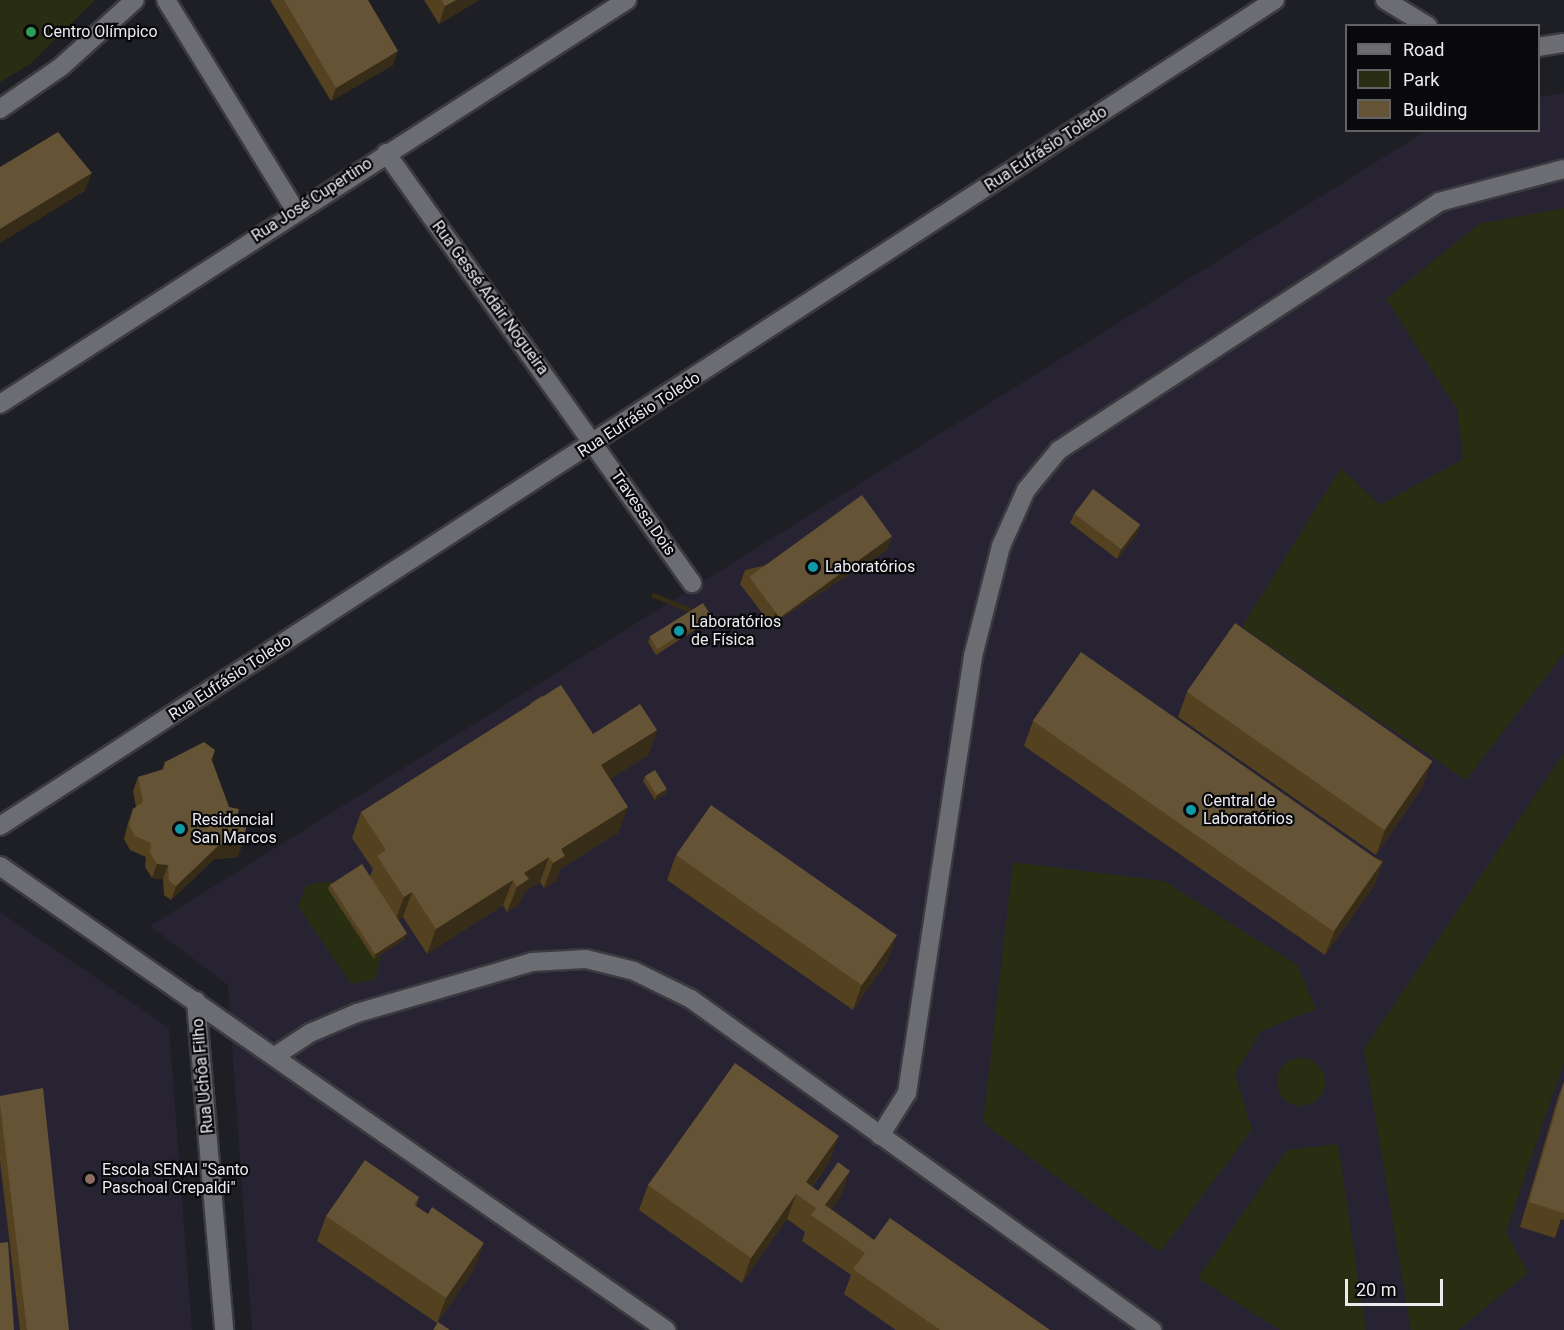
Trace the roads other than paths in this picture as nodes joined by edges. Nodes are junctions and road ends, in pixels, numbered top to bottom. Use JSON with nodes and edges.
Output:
{"nodes":[{"id":1,"x":135,"y":0,"type":"edge"},
{"id":2,"x":166,"y":0,"type":"edge"},
{"id":3,"x":627,"y":0,"type":"edge"},
{"id":4,"x":1275,"y":0,"type":"edge"},
{"id":5,"x":1385,"y":0,"type":"edge"},
{"id":6,"x":1425,"y":24,"type":"edge"},
{"id":7,"x":1564,"y":43,"type":"edge"},
{"id":8,"x":1540,"y":47,"type":"edge"},
{"id":9,"x":0,"y":109,"type":"edge"},
{"id":10,"x":386,"y":153,"type":"junction"},
{"id":11,"x":1564,"y":169,"type":"edge"},
{"id":12,"x":295,"y":210,"type":"junction"},
{"id":13,"x":0,"y":404,"type":"edge"},
{"id":14,"x":595,"y":443,"type":"junction"},
{"id":15,"x":692,"y":583,"type":"dead end"},
{"id":16,"x":0,"y":826,"type":"edge"},
{"id":17,"x":0,"y":866,"type":"edge"},
{"id":18,"x":196,"y":1001,"type":"junction"},
{"id":19,"x":275,"y":1056,"type":"junction"},
{"id":20,"x":880,"y":1136,"type":"junction"},
{"id":21,"x":224,"y":1330,"type":"edge"},
{"id":22,"x":666,"y":1330,"type":"edge"},
{"id":23,"x":1152,"y":1330,"type":"edge"}],
"edges":[{"from":1,"to":9,"type":"street"},
{"from":2,"to":12,"type":"street"},
{"from":3,"to":10,"type":"street","name":"Rua José Cupertino"},
{"from":4,"to":14,"type":"street","name":"Rua Eufrásio Toledo"},
{"from":5,"to":6,"type":"street"},
{"from":7,"to":8,"type":"street"},
{"from":10,"to":12,"type":"street","name":"Rua José Cupertino"},
{"from":10,"to":14,"type":"street","name":"Rua Gessé Adair Nogueira"},
{"from":11,"to":20,"type":"street"},
{"from":12,"to":13,"type":"street","name":"Rua José Cupertino"},
{"from":14,"to":15,"type":"street","name":"Travessa Dois"},
{"from":14,"to":16,"type":"street","name":"Rua Eufrásio Toledo"},
{"from":17,"to":18,"type":"street"},
{"from":18,"to":19,"type":"street"},
{"from":18,"to":21,"type":"street","name":"Rua Uchôa Filho"},
{"from":19,"to":20,"type":"street"},
{"from":19,"to":22,"type":"street"},
{"from":20,"to":23,"type":"street"}]}
